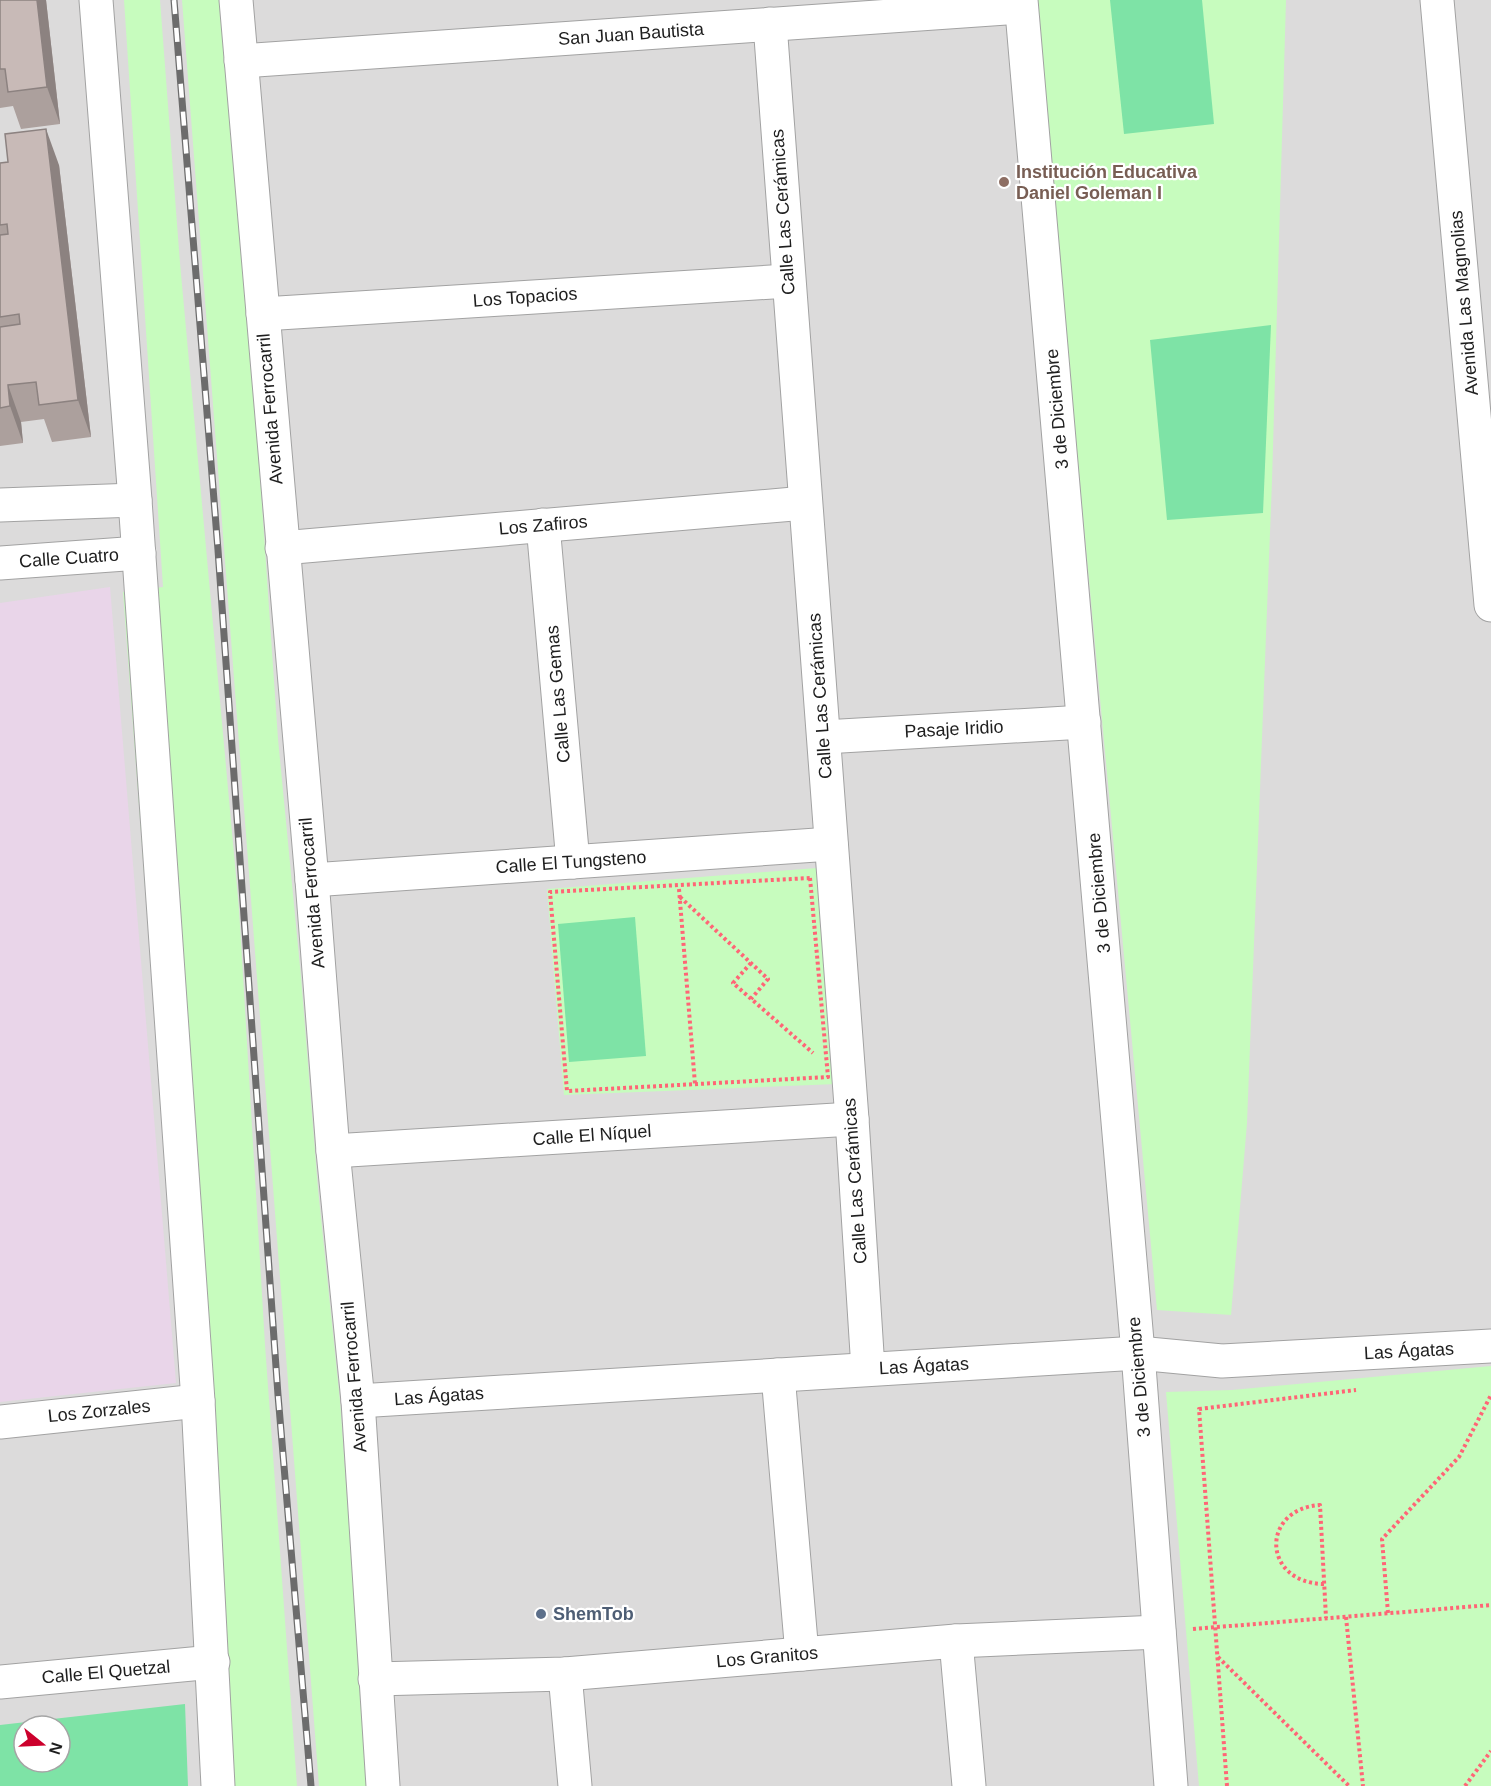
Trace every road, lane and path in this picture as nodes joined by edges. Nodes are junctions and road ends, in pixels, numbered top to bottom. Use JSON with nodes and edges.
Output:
{"nodes":[{"id":1,"x":96,"y":0,"type":"edge"},
{"id":2,"x":236,"y":0,"type":"edge"},
{"id":3,"x":1437,"y":0,"type":"edge"},
{"id":4,"x":1021,"y":3,"type":"edge"},
{"id":5,"x":770,"y":24,"type":"junction"},
{"id":6,"x":241,"y":61,"type":"junction"},
{"id":7,"x":788,"y":281,"type":"junction"},
{"id":8,"x":262,"y":314,"type":"junction"},
{"id":9,"x":135,"y":500,"type":"junction"},
{"id":10,"x":805,"y":503,"type":"junction"},
{"id":11,"x":0,"y":505,"type":"edge"},
{"id":12,"x":543,"y":525,"type":"junction"},
{"id":13,"x":1488,"y":543,"type":"edge"},
{"id":14,"x":282,"y":548,"type":"junction"},
{"id":15,"x":139,"y":552,"type":"junction"},
{"id":16,"x":0,"y":563,"type":"edge"},
{"id":17,"x":1491,"y":605,"type":"edge"},
{"id":18,"x":1084,"y":722,"type":"junction"},
{"id":19,"x":824,"y":737,"type":"junction"},
{"id":20,"x":831,"y":844,"type":"junction"},
{"id":21,"x":573,"y":862,"type":"junction"},
{"id":22,"x":312,"y":880,"type":"junction"},
{"id":23,"x":678,"y":885,"type":"junction"},
{"id":24,"x":679,"y":897,"type":"junction"},
{"id":25,"x":751,"y":963,"type":"junction"},
{"id":26,"x":751,"y":999,"type":"junction"},
{"id":27,"x":827,"y":1065,"type":"junction"},
{"id":28,"x":695,"y":1084,"type":"junction"},
{"id":29,"x":852,"y":1119,"type":"junction"},
{"id":30,"x":333,"y":1151,"type":"junction"},
{"id":31,"x":1491,"y":1346,"type":"edge"},
{"id":32,"x":1138,"y":1353,"type":"junction"},
{"id":33,"x":868,"y":1369,"type":"junction"},
{"id":34,"x":778,"y":1375,"type":"junction"},
{"id":35,"x":1362,"y":1389,"type":"dead end"},
{"id":36,"x":1491,"y":1395,"type":"edge"},
{"id":37,"x":198,"y":1401,"type":"junction"},
{"id":38,"x":357,"y":1401,"type":"junction"},
{"id":39,"x":0,"y":1422,"type":"edge"},
{"id":40,"x":1324,"y":1584,"type":"junction"},
{"id":41,"x":1491,"y":1605,"type":"edge"},
{"id":42,"x":1388,"y":1613,"type":"junction"},
{"id":43,"x":1346,"y":1616,"type":"junction"},
{"id":44,"x":1326,"y":1618,"type":"junction"},
{"id":45,"x":1216,"y":1627,"type":"junction"},
{"id":46,"x":1159,"y":1632,"type":"junction"},
{"id":47,"x":956,"y":1641,"type":"junction"},
{"id":48,"x":802,"y":1654,"type":"junction"},
{"id":49,"x":1218,"y":1656,"type":"junction"},
{"id":50,"x":213,"y":1662,"type":"junction"},
{"id":51,"x":565,"y":1674,"type":"junction"},
{"id":52,"x":375,"y":1679,"type":"junction"},
{"id":53,"x":0,"y":1682,"type":"edge"},
{"id":54,"x":1491,"y":1750,"type":"edge"},
{"id":55,"x":218,"y":1786,"type":"edge"},
{"id":56,"x":383,"y":1786,"type":"edge"},
{"id":57,"x":576,"y":1786,"type":"edge"},
{"id":58,"x":969,"y":1786,"type":"edge"},
{"id":59,"x":1172,"y":1786,"type":"edge"},
{"id":60,"x":1227,"y":1786,"type":"edge"},
{"id":61,"x":1349,"y":1786,"type":"edge"},
{"id":62,"x":1363,"y":1786,"type":"edge"},
{"id":63,"x":1465,"y":1786,"type":"edge"}],
"edges":[{"from":1,"to":9,"type":"street"},
{"from":2,"to":6,"type":"street","name":"Avenida Ferrocarril"},
{"from":3,"to":13,"type":"street","name":"Avenida Las Magnolias"},
{"from":4,"to":5,"type":"street","name":"San Juan Bautista"},
{"from":4,"to":18,"type":"street","name":"3 de Diciembre"},
{"from":5,"to":6,"type":"street","name":"San Juan Bautista"},
{"from":5,"to":7,"type":"street","name":"Calle Las Cerámicas"},
{"from":6,"to":8,"type":"street","name":"Avenida Ferrocarril"},
{"from":7,"to":8,"type":"street","name":"Los Topacios"},
{"from":7,"to":10,"type":"street","name":"Calle Las Cerámicas"},
{"from":8,"to":14,"type":"street","name":"Avenida Ferrocarril"},
{"from":9,"to":11,"type":"street"},
{"from":9,"to":15,"type":"street"},
{"from":10,"to":12,"type":"street","name":"Los Zafiros"},
{"from":10,"to":19,"type":"street","name":"Calle Las Cerámicas"},
{"from":12,"to":14,"type":"street","name":"Los Zafiros"},
{"from":12,"to":21,"type":"street","name":"Calle Las Gemas"},
{"from":13,"to":17,"type":"street","name":"Avenida Las Magnolias"},
{"from":14,"to":22,"type":"street","name":"Avenida Ferrocarril"},
{"from":15,"to":16,"type":"street","name":"Calle Cuatro"},
{"from":15,"to":37,"type":"street"},
{"from":18,"to":19,"type":"street","name":"Pasaje Iridio"},
{"from":18,"to":32,"type":"street","name":"3 de Diciembre"},
{"from":19,"to":20,"type":"street","name":"Calle Las Cerámicas"},
{"from":20,"to":21,"type":"street","name":"Calle El Tungsteno"},
{"from":20,"to":29,"type":"street","name":"Calle Las Cerámicas"},
{"from":21,"to":22,"type":"street","name":"Calle El Tungsteno"},
{"from":22,"to":30,"type":"street","name":"Avenida Ferrocarril"},
{"from":23,"to":24,"type":"path"},
{"from":23,"to":27,"type":"path"},
{"from":23,"to":28,"type":"path"},
{"from":24,"to":25,"type":"path"},
{"from":24,"to":28,"type":"path"},
{"from":25,"to":26,"type":"path"},
{"from":25,"to":26,"type":"path"},
{"from":26,"to":27,"type":"path"},
{"from":27,"to":28,"type":"path"},
{"from":29,"to":30,"type":"street","name":"Calle El Níquel"},
{"from":29,"to":33,"type":"street","name":"Calle Las Cerámicas"},
{"from":30,"to":38,"type":"street","name":"Avenida Ferrocarril"},
{"from":31,"to":32,"type":"street","name":"Las Ágatas"},
{"from":32,"to":33,"type":"street","name":"Las Ágatas"},
{"from":32,"to":46,"type":"street","name":"3 de Diciembre"},
{"from":33,"to":34,"type":"street","name":"Las Ágatas"},
{"from":34,"to":38,"type":"street","name":"Las Ágatas"},
{"from":34,"to":48,"type":"street"},
{"from":35,"to":45,"type":"path"},
{"from":36,"to":42,"type":"path"},
{"from":37,"to":39,"type":"street","name":"Los Zorzales"},
{"from":37,"to":50,"type":"street"},
{"from":38,"to":52,"type":"street","name":"Avenida Ferrocarril"},
{"from":40,"to":40,"type":"path"},
{"from":40,"to":44,"type":"path"},
{"from":41,"to":42,"type":"path"},
{"from":42,"to":43,"type":"path"},
{"from":43,"to":44,"type":"path"},
{"from":43,"to":62,"type":"path"},
{"from":44,"to":45,"type":"path"},
{"from":45,"to":46,"type":"path"},
{"from":45,"to":49,"type":"path"},
{"from":46,"to":47,"type":"street","name":"Los Granitos"},
{"from":46,"to":59,"type":"street","name":"3 de Diciembre"},
{"from":47,"to":48,"type":"street","name":"Los Granitos"},
{"from":47,"to":58,"type":"street"},
{"from":48,"to":51,"type":"street","name":"Los Granitos"},
{"from":49,"to":60,"type":"path"},
{"from":49,"to":61,"type":"path"},
{"from":50,"to":53,"type":"street","name":"Calle El Quetzal"},
{"from":50,"to":55,"type":"street"},
{"from":51,"to":52,"type":"street","name":"Los Granitos"},
{"from":51,"to":57,"type":"street"},
{"from":52,"to":56,"type":"street","name":"Avenida Ferrocarril"},
{"from":54,"to":63,"type":"path"}]}
